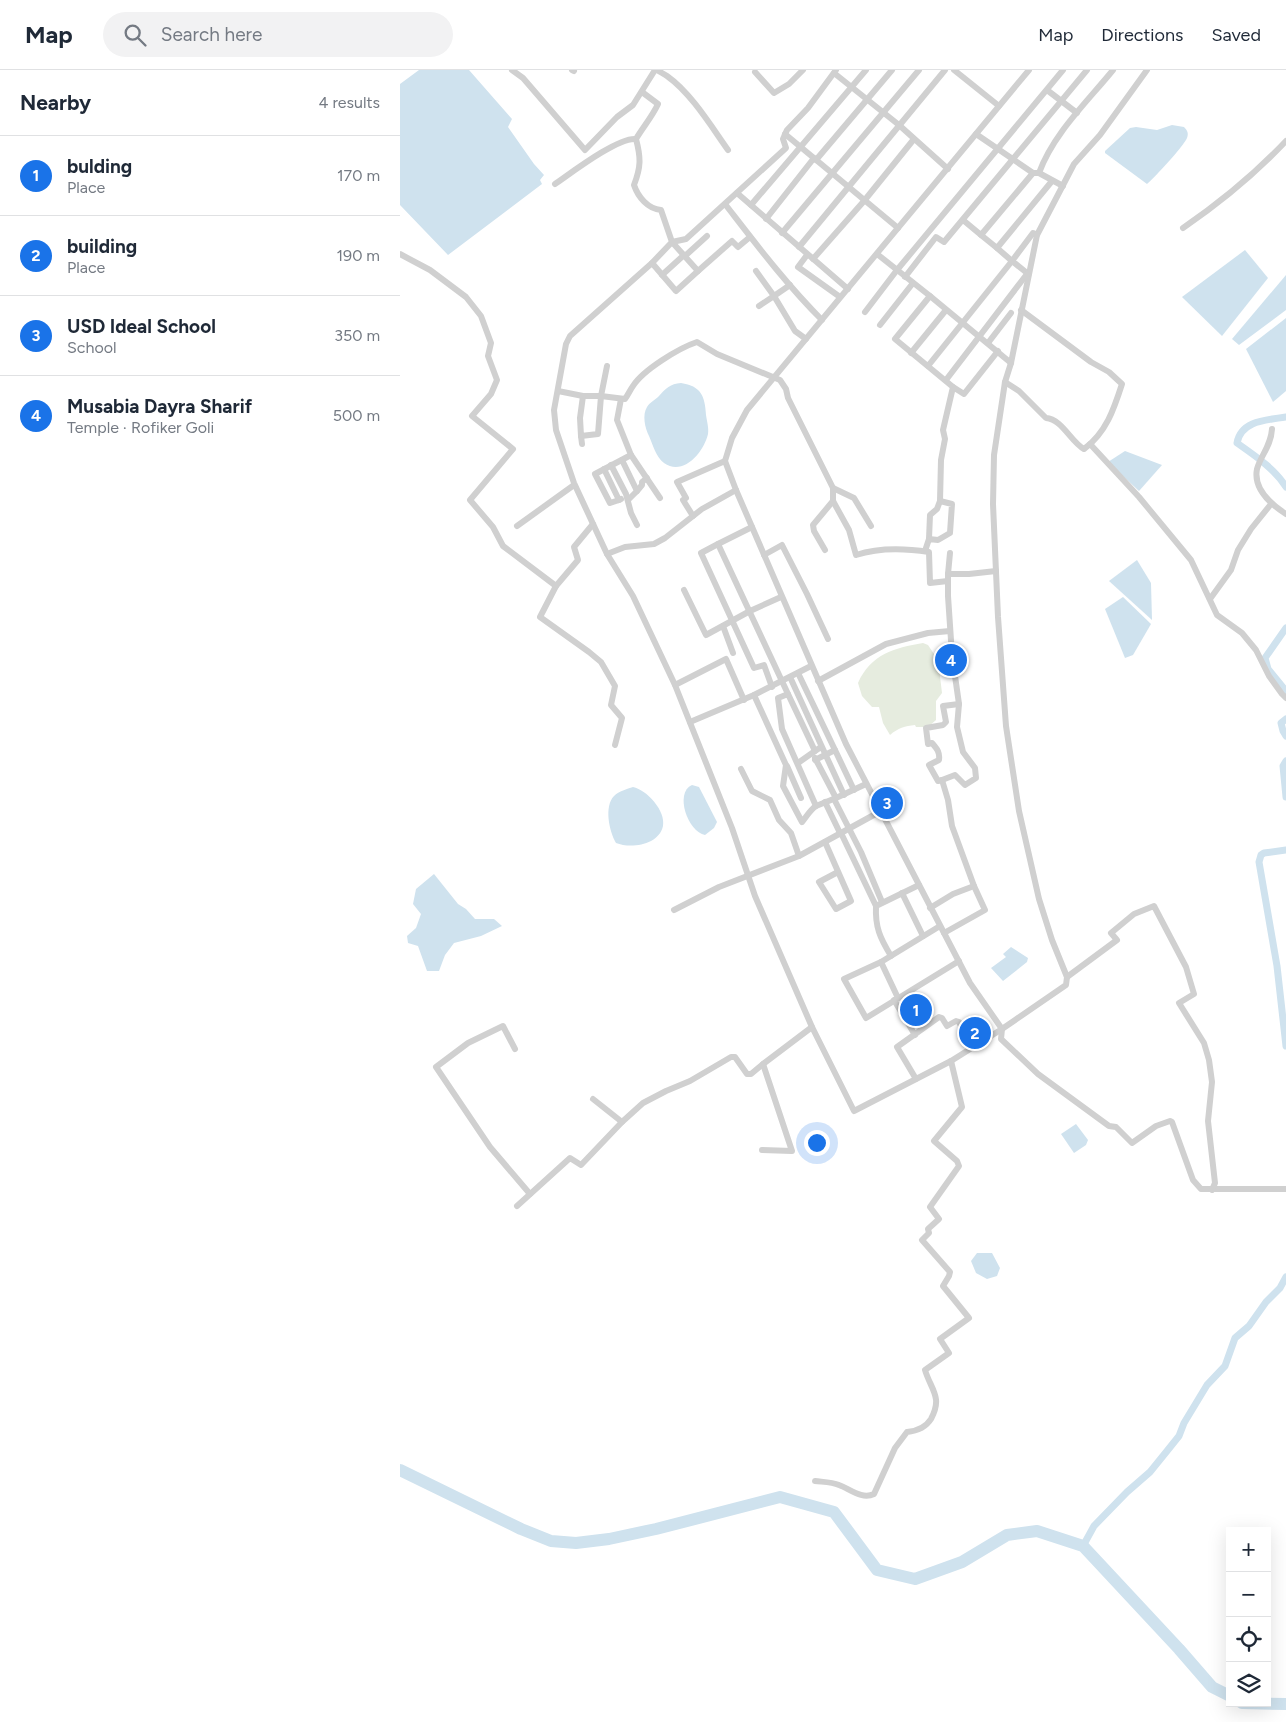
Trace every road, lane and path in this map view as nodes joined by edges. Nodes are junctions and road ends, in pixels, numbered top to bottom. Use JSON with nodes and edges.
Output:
{"nodes":[{"id":1,"x":656,"y":70,"type":"edge"},
{"id":2,"x":803,"y":70,"type":"edge"},
{"id":3,"x":866,"y":70,"type":"edge"},
{"id":4,"x":892,"y":70,"type":"edge"},
{"id":5,"x":919,"y":70,"type":"edge"},
{"id":6,"x":945,"y":70,"type":"edge"},
{"id":7,"x":954,"y":70,"type":"edge"},
{"id":8,"x":1029,"y":70,"type":"edge"},
{"id":9,"x":1064,"y":70,"type":"edge"},
{"id":10,"x":1086,"y":70,"type":"edge"},
{"id":11,"x":1113,"y":70,"type":"edge"},
{"id":12,"x":1147,"y":70,"type":"edge"},
{"id":13,"x":517,"y":71,"type":"edge"},
{"id":14,"x":835,"y":71,"type":"edge"},
{"id":15,"x":755,"y":72,"type":"dead end"},
{"id":16,"x":852,"y":87,"type":"junction"},
{"id":17,"x":1047,"y":90,"type":"junction"},
{"id":18,"x":642,"y":92,"type":"junction"},
{"id":19,"x":867,"y":99,"type":"junction"},
{"id":20,"x":1061,"y":101,"type":"junction"},
{"id":21,"x":999,"y":106,"type":"junction"},
{"id":22,"x":884,"y":112,"type":"junction"},
{"id":23,"x":1078,"y":113,"type":"junction"},
{"id":24,"x":899,"y":125,"type":"junction"},
{"id":25,"x":785,"y":134,"type":"junction"},
{"id":26,"x":976,"y":134,"type":"junction"},
{"id":27,"x":636,"y":139,"type":"junction"},
{"id":28,"x":914,"y":139,"type":"junction"},
{"id":29,"x":1286,"y":141,"type":"edge"},
{"id":30,"x":800,"y":147,"type":"junction"},
{"id":31,"x":728,"y":150,"type":"dead end"},
{"id":32,"x":998,"y":150,"type":"junction"},
{"id":33,"x":815,"y":159,"type":"junction"},
{"id":34,"x":1012,"y":160,"type":"junction"},
{"id":35,"x":948,"y":168,"type":"junction"},
{"id":36,"x":1036,"y":173,"type":"junction"},
{"id":37,"x":832,"y":174,"type":"junction"},
{"id":38,"x":1052,"y":182,"type":"junction"},
{"id":39,"x":554,"y":184,"type":"dead end"},
{"id":40,"x":1063,"y":186,"type":"junction"},
{"id":41,"x":848,"y":187,"type":"junction"},
{"id":42,"x":736,"y":193,"type":"junction"},
{"id":43,"x":864,"y":201,"type":"junction"},
{"id":44,"x":725,"y":204,"type":"junction"},
{"id":45,"x":751,"y":206,"type":"junction"},
{"id":46,"x":766,"y":219,"type":"junction"},
{"id":47,"x":962,"y":220,"type":"junction"},
{"id":48,"x":898,"y":228,"type":"junction"},
{"id":49,"x":1183,"y":228,"type":"dead end"},
{"id":50,"x":782,"y":233,"type":"junction"},
{"id":51,"x":981,"y":234,"type":"junction"},
{"id":52,"x":1037,"y":235,"type":"junction"},
{"id":53,"x":707,"y":236,"type":"dead end"},
{"id":54,"x":750,"y":237,"type":"junction"},
{"id":55,"x":672,"y":242,"type":"junction"},
{"id":56,"x":799,"y":247,"type":"junction"},
{"id":57,"x":996,"y":248,"type":"junction"},
{"id":58,"x":400,"y":254,"type":"edge"},
{"id":59,"x":877,"y":254,"type":"junction"},
{"id":60,"x":807,"y":255,"type":"junction"},
{"id":61,"x":685,"y":256,"type":"junction"},
{"id":62,"x":813,"y":260,"type":"junction"},
{"id":63,"x":1012,"y":261,"type":"junction"},
{"id":64,"x":652,"y":264,"type":"junction"},
{"id":65,"x":897,"y":270,"type":"junction"},
{"id":66,"x":698,"y":271,"type":"junction"},
{"id":67,"x":756,"y":271,"type":"dead end"},
{"id":68,"x":1028,"y":274,"type":"junction"},
{"id":69,"x":662,"y":275,"type":"junction"},
{"id":70,"x":905,"y":277,"type":"junction"},
{"id":71,"x":912,"y":283,"type":"junction"},
{"id":72,"x":790,"y":285,"type":"junction"},
{"id":73,"x":848,"y":289,"type":"junction"},
{"id":74,"x":774,"y":296,"type":"junction"},
{"id":75,"x":930,"y":296,"type":"junction"},
{"id":76,"x":840,"y":297,"type":"junction"},
{"id":77,"x":759,"y":306,"type":"dead end"},
{"id":78,"x":946,"y":310,"type":"junction"},
{"id":79,"x":1021,"y":310,"type":"junction"},
{"id":80,"x":865,"y":312,"type":"dead end"},
{"id":81,"x":1011,"y":313,"type":"dead end"},
{"id":82,"x":822,"y":320,"type":"junction"},
{"id":83,"x":962,"y":323,"type":"junction"},
{"id":84,"x":880,"y":325,"type":"dead end"},
{"id":85,"x":980,"y":336,"type":"junction"},
{"id":86,"x":806,"y":339,"type":"junction"},
{"id":87,"x":988,"y":343,"type":"junction"},
{"id":88,"x":998,"y":351,"type":"junction"},
{"id":89,"x":912,"y":352,"type":"junction"},
{"id":90,"x":1011,"y":363,"type":"junction"},
{"id":91,"x":608,"y":366,"type":"dead end"},
{"id":92,"x":928,"y":366,"type":"junction"},
{"id":93,"x":774,"y":377,"type":"junction"},
{"id":94,"x":946,"y":380,"type":"junction"},
{"id":95,"x":1005,"y":382,"type":"junction"},
{"id":96,"x":953,"y":387,"type":"junction"},
{"id":97,"x":558,"y":391,"type":"junction"},
{"id":98,"x":583,"y":396,"type":"junction"},
{"id":99,"x":601,"y":396,"type":"junction"},
{"id":100,"x":621,"y":399,"type":"junction"},
{"id":101,"x":1272,"y":428,"type":"dead end"},
{"id":102,"x":581,"y":436,"type":"junction"},
{"id":103,"x":582,"y":444,"type":"dead end"},
{"id":104,"x":1090,"y":444,"type":"junction"},
{"id":105,"x":631,"y":455,"type":"junction"},
{"id":106,"x":622,"y":460,"type":"junction"},
{"id":107,"x":726,"y":461,"type":"junction"},
{"id":108,"x":611,"y":465,"type":"junction"},
{"id":109,"x":604,"y":469,"type":"junction"},
{"id":110,"x":647,"y":478,"type":"junction"},
{"id":111,"x":574,"y":485,"type":"junction"},
{"id":112,"x":833,"y":488,"type":"junction"},
{"id":113,"x":736,"y":490,"type":"junction"},
{"id":114,"x":637,"y":491,"type":"junction"},
{"id":115,"x":627,"y":498,"type":"junction"},
{"id":116,"x":660,"y":498,"type":"dead end"},
{"id":117,"x":619,"y":500,"type":"junction"},
{"id":118,"x":833,"y":501,"type":"junction"},
{"id":119,"x":940,"y":501,"type":"junction"},
{"id":120,"x":1271,"y":504,"type":"junction"},
{"id":121,"x":1286,"y":514,"type":"edge"},
{"id":122,"x":693,"y":516,"type":"junction"},
{"id":123,"x":593,"y":524,"type":"junction"},
{"id":124,"x":637,"y":524,"type":"dead end"},
{"id":125,"x":517,"y":526,"type":"dead end"},
{"id":126,"x":870,"y":526,"type":"dead end"},
{"id":127,"x":752,"y":527,"type":"junction"},
{"id":128,"x":929,"y":539,"type":"junction"},
{"id":129,"x":718,"y":544,"type":"junction"},
{"id":130,"x":825,"y":550,"type":"dead end"},
{"id":131,"x":925,"y":551,"type":"junction"},
{"id":132,"x":950,"y":553,"type":"dead end"},
{"id":133,"x":607,"y":554,"type":"junction"},
{"id":134,"x":764,"y":555,"type":"junction"},
{"id":135,"x":996,"y":571,"type":"junction"},
{"id":136,"x":948,"y":578,"type":"junction"},
{"id":137,"x":556,"y":586,"type":"junction"},
{"id":138,"x":684,"y":590,"type":"dead end"},
{"id":139,"x":781,"y":597,"type":"junction"},
{"id":140,"x":1210,"y":599,"type":"junction"},
{"id":141,"x":750,"y":611,"type":"junction"},
{"id":142,"x":731,"y":621,"type":"junction"},
{"id":143,"x":724,"y":626,"type":"junction"},
{"id":144,"x":950,"y":631,"type":"junction"},
{"id":145,"x":828,"y":639,"type":"dead end"},
{"id":146,"x":733,"y":653,"type":"dead end"},
{"id":147,"x":811,"y":666,"type":"junction"},
{"id":148,"x":798,"y":673,"type":"junction"},
{"id":149,"x":790,"y":678,"type":"junction"},
{"id":150,"x":783,"y":681,"type":"junction"},
{"id":151,"x":818,"y":681,"type":"junction"},
{"id":152,"x":675,"y":685,"type":"junction"},
{"id":153,"x":772,"y":687,"type":"junction"},
{"id":154,"x":788,"y":694,"type":"junction"},
{"id":155,"x":754,"y":695,"type":"junction"},
{"id":156,"x":1286,"y":698,"type":"edge"},
{"id":157,"x":744,"y":700,"type":"junction"},
{"id":158,"x":959,"y":704,"type":"junction"},
{"id":159,"x":690,"y":722,"type":"junction"},
{"id":160,"x":615,"y":745,"type":"dead end"},
{"id":161,"x":818,"y":749,"type":"junction"},
{"id":162,"x":836,"y":750,"type":"junction"},
{"id":163,"x":824,"y":754,"type":"junction"},
{"id":164,"x":815,"y":760,"type":"junction"},
{"id":165,"x":798,"y":763,"type":"junction"},
{"id":166,"x":786,"y":765,"type":"junction"},
{"id":167,"x":741,"y":769,"type":"dead end"},
{"id":168,"x":942,"y":780,"type":"junction"},
{"id":169,"x":866,"y":784,"type":"junction"},
{"id":170,"x":854,"y":790,"type":"junction"},
{"id":171,"x":844,"y":795,"type":"junction"},
{"id":172,"x":801,"y":798,"type":"dead end"},
{"id":173,"x":835,"y":798,"type":"junction"},
{"id":174,"x":825,"y":802,"type":"junction"},
{"id":175,"x":816,"y":806,"type":"junction"},
{"id":176,"x":881,"y":811,"type":"junction"},
{"id":177,"x":850,"y":828,"type":"junction"},
{"id":178,"x":841,"y":833,"type":"junction"},
{"id":179,"x":824,"y":842,"type":"junction"},
{"id":180,"x":799,"y":856,"type":"junction"},
{"id":181,"x":838,"y":872,"type":"junction"},
{"id":182,"x":748,"y":876,"type":"junction"},
{"id":183,"x":919,"y":885,"type":"junction"},
{"id":184,"x":974,"y":886,"type":"junction"},
{"id":185,"x":902,"y":893,"type":"junction"},
{"id":186,"x":879,"y":904,"type":"junction"},
{"id":187,"x":930,"y":908,"type":"junction"},
{"id":188,"x":674,"y":910,"type":"dead end"},
{"id":189,"x":940,"y":926,"type":"junction"},
{"id":190,"x":944,"y":933,"type":"junction"},
{"id":191,"x":923,"y":936,"type":"junction"},
{"id":192,"x":891,"y":956,"type":"junction"},
{"id":193,"x":959,"y":960,"type":"junction"},
{"id":194,"x":881,"y":962,"type":"junction"},
{"id":195,"x":1067,"y":977,"type":"junction"},
{"id":196,"x":896,"y":999,"type":"junction"},
{"id":197,"x":812,"y":1027,"type":"junction"},
{"id":198,"x":1002,"y":1029,"type":"junction"},
{"id":199,"x":915,"y":1034,"type":"junction"},
{"id":200,"x":972,"y":1047,"type":"junction"},
{"id":201,"x":515,"y":1049,"type":"dead end"},
{"id":202,"x":951,"y":1061,"type":"junction"},
{"id":203,"x":763,"y":1064,"type":"junction"},
{"id":204,"x":916,"y":1079,"type":"junction"},
{"id":205,"x":593,"y":1099,"type":"dead end"},
{"id":206,"x":622,"y":1122,"type":"junction"},
{"id":207,"x":762,"y":1150,"type":"dead end"},
{"id":208,"x":1286,"y":1189,"type":"edge"},
{"id":209,"x":1212,"y":1190,"type":"junction"},
{"id":210,"x":530,"y":1194,"type":"junction"},
{"id":211,"x":517,"y":1206,"type":"dead end"},
{"id":212,"x":815,"y":1482,"type":"dead end"}],
"edges":[{"from":1,"to":18,"type":"street"},
{"from":1,"to":31,"type":"street"},
{"from":2,"to":15,"type":"street"},
{"from":3,"to":16,"type":"street"},
{"from":4,"to":19,"type":"street"},
{"from":5,"to":22,"type":"street"},
{"from":6,"to":24,"type":"street"},
{"from":7,"to":21,"type":"street"},
{"from":8,"to":21,"type":"street"},
{"from":9,"to":17,"type":"street"},
{"from":10,"to":20,"type":"street"},
{"from":11,"to":23,"type":"street"},
{"from":12,"to":40,"type":"street"},
{"from":13,"to":18,"type":"street"},
{"from":14,"to":16,"type":"street"},
{"from":14,"to":25,"type":"street"},
{"from":16,"to":19,"type":"street"},
{"from":16,"to":30,"type":"street"},
{"from":17,"to":20,"type":"street"},
{"from":17,"to":32,"type":"street"},
{"from":18,"to":27,"type":"street"},
{"from":19,"to":22,"type":"street"},
{"from":19,"to":33,"type":"street"},
{"from":20,"to":23,"type":"street"},
{"from":20,"to":34,"type":"street"},
{"from":21,"to":26,"type":"street"},
{"from":22,"to":24,"type":"street"},
{"from":22,"to":37,"type":"street"},
{"from":23,"to":36,"type":"street"},
{"from":24,"to":28,"type":"street"},
{"from":24,"to":41,"type":"street"},
{"from":25,"to":30,"type":"street"},
{"from":25,"to":42,"type":"street"},
{"from":26,"to":32,"type":"street"},
{"from":26,"to":35,"type":"street"},
{"from":27,"to":39,"type":"street"},
{"from":27,"to":55,"type":"street"},
{"from":28,"to":35,"type":"street"},
{"from":28,"to":43,"type":"street"},
{"from":29,"to":49,"type":"street"},
{"from":30,"to":33,"type":"street"},
{"from":30,"to":45,"type":"street"},
{"from":32,"to":34,"type":"street"},
{"from":32,"to":65,"type":"street"},
{"from":33,"to":37,"type":"street"},
{"from":33,"to":46,"type":"street"},
{"from":34,"to":36,"type":"street"},
{"from":34,"to":47,"type":"street"},
{"from":35,"to":48,"type":"street"},
{"from":36,"to":38,"type":"street"},
{"from":36,"to":51,"type":"street"},
{"from":37,"to":41,"type":"street"},
{"from":37,"to":50,"type":"street"},
{"from":38,"to":40,"type":"street"},
{"from":38,"to":57,"type":"street"},
{"from":40,"to":52,"type":"street"},
{"from":41,"to":43,"type":"street"},
{"from":41,"to":56,"type":"street"},
{"from":42,"to":44,"type":"street"},
{"from":42,"to":45,"type":"street"},
{"from":43,"to":48,"type":"street"},
{"from":43,"to":62,"type":"street"},
{"from":44,"to":54,"type":"street"},
{"from":44,"to":55,"type":"street"},
{"from":45,"to":46,"type":"street"},
{"from":46,"to":50,"type":"street"},
{"from":47,"to":51,"type":"street"},
{"from":47,"to":70,"type":"street"},
{"from":48,"to":59,"type":"street"},
{"from":50,"to":56,"type":"street"},
{"from":51,"to":57,"type":"street"},
{"from":52,"to":63,"type":"street"},
{"from":52,"to":68,"type":"street"},
{"from":53,"to":61,"type":"street"},
{"from":54,"to":66,"type":"street"},
{"from":54,"to":72,"type":"street"},
{"from":55,"to":61,"type":"street"},
{"from":55,"to":64,"type":"street"},
{"from":56,"to":60,"type":"street"},
{"from":57,"to":63,"type":"street"},
{"from":58,"to":137,"type":"street"},
{"from":59,"to":65,"type":"street"},
{"from":59,"to":73,"type":"street"},
{"from":60,"to":62,"type":"street"},
{"from":60,"to":76,"type":"street"},
{"from":61,"to":66,"type":"street"},
{"from":61,"to":69,"type":"street"},
{"from":62,"to":73,"type":"street"},
{"from":63,"to":68,"type":"street"},
{"from":63,"to":83,"type":"street"},
{"from":64,"to":69,"type":"street"},
{"from":64,"to":97,"type":"street"},
{"from":65,"to":70,"type":"street"},
{"from":65,"to":80,"type":"street"},
{"from":66,"to":69,"type":"street"},
{"from":67,"to":74,"type":"street"},
{"from":68,"to":79,"type":"street"},
{"from":68,"to":85,"type":"street"},
{"from":70,"to":71,"type":"street"},
{"from":71,"to":75,"type":"street"},
{"from":71,"to":84,"type":"street"},
{"from":72,"to":74,"type":"street"},
{"from":72,"to":82,"type":"street"},
{"from":73,"to":76,"type":"street"},
{"from":74,"to":77,"type":"street"},
{"from":74,"to":86,"type":"street"},
{"from":75,"to":78,"type":"street"},
{"from":75,"to":89,"type":"street"},
{"from":76,"to":82,"type":"street"},
{"from":78,"to":83,"type":"street"},
{"from":78,"to":89,"type":"street"},
{"from":79,"to":90,"type":"street"},
{"from":79,"to":104,"type":"street"},
{"from":81,"to":87,"type":"street"},
{"from":82,"to":86,"type":"street"},
{"from":83,"to":85,"type":"street"},
{"from":83,"to":92,"type":"street"},
{"from":85,"to":87,"type":"street"},
{"from":85,"to":94,"type":"street"},
{"from":86,"to":93,"type":"street"},
{"from":87,"to":88,"type":"street"},
{"from":88,"to":90,"type":"street"},
{"from":88,"to":96,"type":"street"},
{"from":89,"to":92,"type":"street"},
{"from":90,"to":95,"type":"street"},
{"from":91,"to":99,"type":"street"},
{"from":92,"to":94,"type":"street"},
{"from":93,"to":100,"type":"street"},
{"from":93,"to":107,"type":"street"},
{"from":93,"to":112,"type":"street"},
{"from":94,"to":96,"type":"street"},
{"from":95,"to":104,"type":"street"},
{"from":95,"to":135,"type":"street"},
{"from":96,"to":119,"type":"street"},
{"from":97,"to":98,"type":"street"},
{"from":97,"to":111,"type":"street"},
{"from":98,"to":99,"type":"street"},
{"from":98,"to":102,"type":"street"},
{"from":99,"to":100,"type":"street"},
{"from":99,"to":102,"type":"street"},
{"from":100,"to":105,"type":"street"},
{"from":101,"to":120,"type":"street"},
{"from":102,"to":103,"type":"street"},
{"from":104,"to":140,"type":"street"},
{"from":105,"to":106,"type":"street"},
{"from":105,"to":110,"type":"street"},
{"from":106,"to":108,"type":"street"},
{"from":106,"to":114,"type":"street"},
{"from":107,"to":113,"type":"street"},
{"from":107,"to":122,"type":"street"},
{"from":108,"to":109,"type":"street"},
{"from":108,"to":115,"type":"street"},
{"from":109,"to":117,"type":"street"},
{"from":109,"to":117,"type":"street"},
{"from":110,"to":114,"type":"street"},
{"from":110,"to":116,"type":"street"},
{"from":111,"to":123,"type":"street"},
{"from":111,"to":125,"type":"street"},
{"from":112,"to":118,"type":"street"},
{"from":112,"to":126,"type":"street"},
{"from":113,"to":122,"type":"street"},
{"from":113,"to":127,"type":"street"},
{"from":114,"to":115,"type":"street"},
{"from":115,"to":117,"type":"street"},
{"from":115,"to":124,"type":"street"},
{"from":118,"to":130,"type":"street"},
{"from":118,"to":131,"type":"street"},
{"from":119,"to":128,"type":"street"},
{"from":119,"to":128,"type":"street"},
{"from":120,"to":121,"type":"street"},
{"from":120,"to":140,"type":"street"},
{"from":122,"to":133,"type":"street"},
{"from":123,"to":133,"type":"street"},
{"from":123,"to":137,"type":"street"},
{"from":127,"to":129,"type":"street"},
{"from":127,"to":134,"type":"street"},
{"from":128,"to":131,"type":"street"},
{"from":129,"to":141,"type":"street"},
{"from":129,"to":142,"type":"street"},
{"from":131,"to":136,"type":"street"},
{"from":132,"to":136,"type":"street"},
{"from":133,"to":152,"type":"street"},
{"from":134,"to":139,"type":"street"},
{"from":134,"to":145,"type":"street"},
{"from":135,"to":136,"type":"street"},
{"from":135,"to":195,"type":"street"},
{"from":136,"to":144,"type":"street"},
{"from":137,"to":160,"type":"street"},
{"from":138,"to":143,"type":"street"},
{"from":139,"to":141,"type":"street"},
{"from":139,"to":147,"type":"street"},
{"from":140,"to":156,"type":"street"},
{"from":141,"to":142,"type":"street"},
{"from":141,"to":150,"type":"street"},
{"from":142,"to":143,"type":"street"},
{"from":142,"to":153,"type":"street"},
{"from":143,"to":146,"type":"street"},
{"from":144,"to":151,"type":"street"},
{"from":144,"to":158,"type":"street"},
{"from":147,"to":148,"type":"street"},
{"from":147,"to":151,"type":"street"},
{"from":148,"to":149,"type":"street"},
{"from":148,"to":162,"type":"street"},
{"from":149,"to":150,"type":"street"},
{"from":149,"to":161,"type":"street"},
{"from":150,"to":153,"type":"street"},
{"from":150,"to":154,"type":"street"},
{"from":151,"to":169,"type":"street"},
{"from":152,"to":157,"type":"street"},
{"from":152,"to":159,"type":"street"},
{"from":153,"to":155,"type":"street"},
{"from":154,"to":161,"type":"street"},
{"from":154,"to":165,"type":"street"},
{"from":155,"to":157,"type":"street"},
{"from":155,"to":166,"type":"street"},
{"from":157,"to":159,"type":"street"},
{"from":158,"to":168,"type":"street"},
{"from":158,"to":168,"type":"street"},
{"from":159,"to":182,"type":"street"},
{"from":161,"to":163,"type":"street"},
{"from":161,"to":164,"type":"street"},
{"from":161,"to":165,"type":"street"},
{"from":162,"to":163,"type":"street"},
{"from":162,"to":170,"type":"street"},
{"from":163,"to":164,"type":"street"},
{"from":163,"to":171,"type":"street"},
{"from":164,"to":173,"type":"street"},
{"from":165,"to":175,"type":"street"},
{"from":166,"to":172,"type":"street"},
{"from":166,"to":175,"type":"street"},
{"from":167,"to":180,"type":"street"},
{"from":168,"to":184,"type":"street"},
{"from":169,"to":170,"type":"street"},
{"from":169,"to":176,"type":"street"},
{"from":170,"to":171,"type":"street"},
{"from":171,"to":173,"type":"street"},
{"from":173,"to":174,"type":"street"},
{"from":173,"to":177,"type":"street"},
{"from":174,"to":175,"type":"street"},
{"from":174,"to":178,"type":"street"},
{"from":176,"to":177,"type":"street"},
{"from":176,"to":183,"type":"street"},
{"from":177,"to":178,"type":"street"},
{"from":177,"to":186,"type":"street"},
{"from":178,"to":179,"type":"street"},
{"from":178,"to":186,"type":"street"},
{"from":179,"to":180,"type":"street"},
{"from":179,"to":181,"type":"street"},
{"from":180,"to":182,"type":"street"},
{"from":181,"to":181,"type":"street"},
{"from":182,"to":188,"type":"street"},
{"from":182,"to":197,"type":"street"},
{"from":183,"to":185,"type":"street"},
{"from":183,"to":187,"type":"street"},
{"from":184,"to":187,"type":"street"},
{"from":184,"to":190,"type":"street"},
{"from":185,"to":186,"type":"street"},
{"from":185,"to":191,"type":"street"},
{"from":186,"to":192,"type":"street"},
{"from":187,"to":189,"type":"street"},
{"from":189,"to":190,"type":"street"},
{"from":189,"to":191,"type":"street"},
{"from":190,"to":193,"type":"street"},
{"from":191,"to":192,"type":"street"},
{"from":192,"to":194,"type":"street"},
{"from":193,"to":196,"type":"street"},
{"from":193,"to":198,"type":"street"},
{"from":194,"to":196,"type":"street"},
{"from":194,"to":196,"type":"street"},
{"from":195,"to":198,"type":"street"},
{"from":195,"to":209,"type":"street"},
{"from":196,"to":199,"type":"street"},
{"from":197,"to":203,"type":"street"},
{"from":197,"to":204,"type":"street"},
{"from":198,"to":200,"type":"street"},
{"from":198,"to":209,"type":"street"},
{"from":199,"to":200,"type":"street"},
{"from":199,"to":204,"type":"street"},
{"from":200,"to":202,"type":"street"},
{"from":201,"to":210,"type":"street"},
{"from":202,"to":204,"type":"street"},
{"from":202,"to":212,"type":"street"},
{"from":203,"to":206,"type":"street"},
{"from":203,"to":207,"type":"street"},
{"from":205,"to":206,"type":"street"},
{"from":206,"to":210,"type":"street"},
{"from":208,"to":209,"type":"street"},
{"from":210,"to":211,"type":"street"}]}
